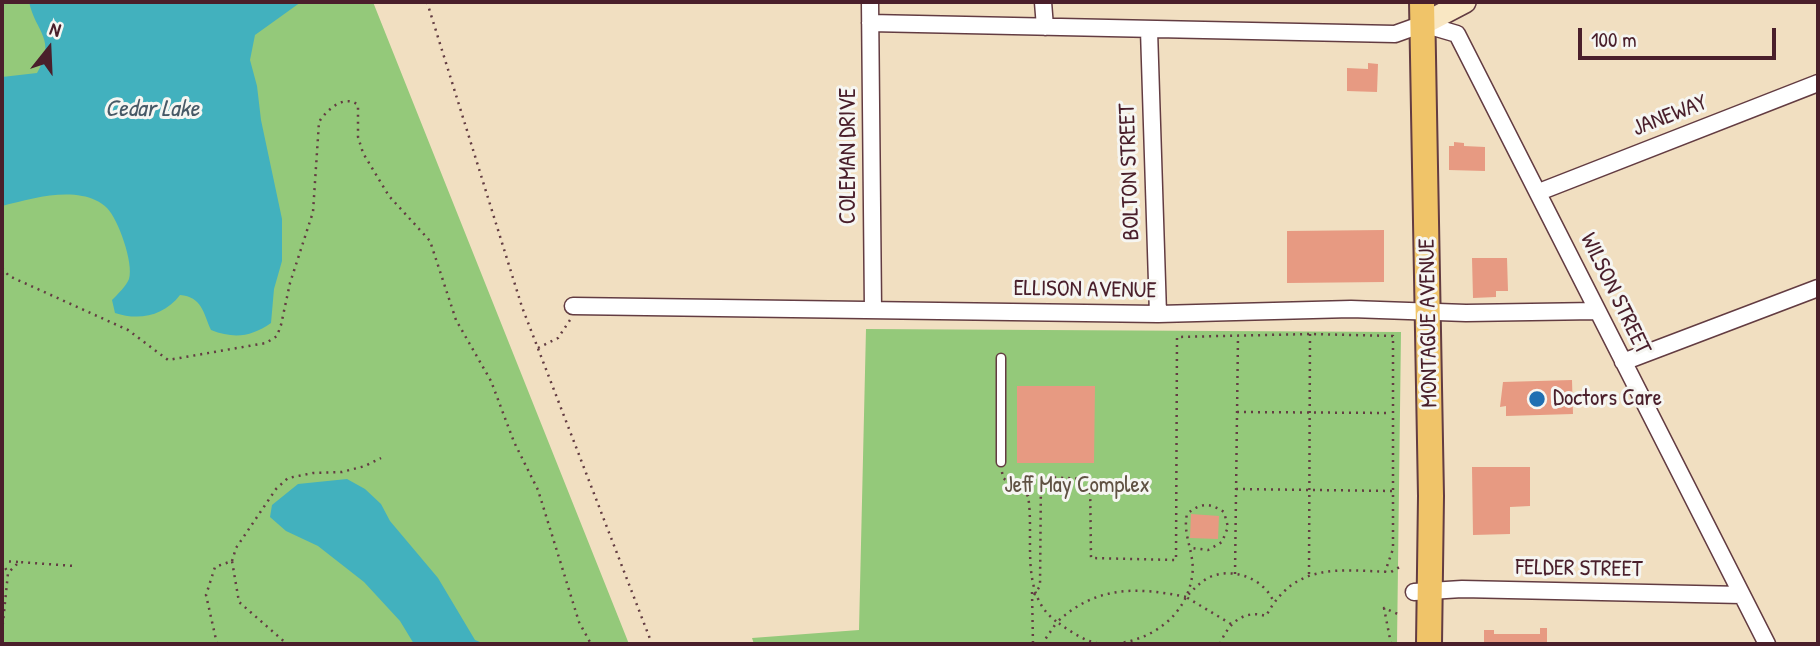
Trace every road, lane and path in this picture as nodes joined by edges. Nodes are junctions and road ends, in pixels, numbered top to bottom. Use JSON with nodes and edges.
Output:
{"nodes":[{"id":1,"x":427,"y":2,"type":"edge"},
{"id":2,"x":870,"y":2,"type":"edge"},
{"id":3,"x":1043,"y":2,"type":"edge"},
{"id":4,"x":1465,"y":2,"type":"edge"},
{"id":5,"x":1423,"y":13,"type":"edge"},
{"id":6,"x":870,"y":23,"type":"junction"},
{"id":7,"x":1045,"y":27,"type":"junction"},
{"id":8,"x":1149,"y":30,"type":"junction"},
{"id":9,"x":1818,"y":83,"type":"edge"},
{"id":10,"x":1539,"y":192,"type":"junction"},
{"id":11,"x":2,"y":268,"type":"edge"},
{"id":12,"x":1818,"y":288,"type":"edge"},
{"id":13,"x":573,"y":306,"type":"joint"},
{"id":14,"x":873,"y":310,"type":"junction"},
{"id":15,"x":1429,"y":311,"type":"junction"},
{"id":16,"x":1596,"y":311,"type":"junction"},
{"id":17,"x":1158,"y":314,"type":"junction"},
{"id":18,"x":1310,"y":334,"type":"junction"},
{"id":19,"x":1238,"y":336,"type":"junction"},
{"id":20,"x":538,"y":348,"type":"junction"},
{"id":21,"x":1001,"y":358,"type":"dead end"},
{"id":22,"x":1623,"y":362,"type":"junction"},
{"id":23,"x":1237,"y":412,"type":"junction"},
{"id":24,"x":1310,"y":412,"type":"junction"},
{"id":25,"x":1393,"y":413,"type":"junction"},
{"id":26,"x":381,"y":458,"type":"dead end"},
{"id":27,"x":1001,"y":462,"type":"joint"},
{"id":28,"x":1236,"y":489,"type":"junction"},
{"id":29,"x":1309,"y":490,"type":"junction"},
{"id":30,"x":1393,"y":491,"type":"junction"},
{"id":31,"x":1192,"y":548,"type":"junction"},
{"id":32,"x":232,"y":561,"type":"junction"},
{"id":33,"x":2,"y":562,"type":"edge"},
{"id":34,"x":19,"y":562,"type":"junction"},
{"id":35,"x":1403,"y":565,"type":"dead end"},
{"id":36,"x":74,"y":566,"type":"dead end"},
{"id":37,"x":1385,"y":572,"type":"junction"},
{"id":38,"x":8,"y":573,"type":"junction"},
{"id":39,"x":1236,"y":574,"type":"junction"},
{"id":40,"x":1309,"y":574,"type":"junction"},
{"id":41,"x":1032,"y":582,"type":"junction"},
{"id":42,"x":1423,"y":592,"type":"junction"},
{"id":43,"x":1034,"y":595,"type":"junction"},
{"id":44,"x":1742,"y":595,"type":"junction"},
{"id":45,"x":1186,"y":597,"type":"junction"},
{"id":46,"x":1275,"y":603,"type":"junction"},
{"id":47,"x":1400,"y":615,"type":"dead end"},
{"id":48,"x":1058,"y":622,"type":"junction"},
{"id":49,"x":1231,"y":624,"type":"junction"},
{"id":50,"x":2,"y":632,"type":"edge"},
{"id":51,"x":216,"y":644,"type":"edge"},
{"id":52,"x":287,"y":644,"type":"edge"},
{"id":53,"x":591,"y":644,"type":"edge"},
{"id":54,"x":652,"y":644,"type":"edge"},
{"id":55,"x":1033,"y":644,"type":"edge"},
{"id":56,"x":1042,"y":644,"type":"edge"},
{"id":57,"x":1105,"y":644,"type":"edge"},
{"id":58,"x":1220,"y":644,"type":"edge"},
{"id":59,"x":1391,"y":644,"type":"edge"},
{"id":60,"x":1429,"y":644,"type":"edge"},
{"id":61,"x":1767,"y":644,"type":"edge"}],
"edges":[{"from":1,"to":20,"type":"path"},
{"from":2,"to":6,"type":"street","name":"COLEMAN DRIVE"},
{"from":3,"to":7,"type":"street"},
{"from":4,"to":5,"type":"street"},
{"from":5,"to":8,"type":"street"},
{"from":5,"to":10,"type":"street","name":"WILSON STREET"},
{"from":5,"to":15,"type":"main road","name":"MONTAGUE AVENUE"},
{"from":6,"to":7,"type":"street"},
{"from":6,"to":14,"type":"street","name":"COLEMAN DRIVE"},
{"from":7,"to":8,"type":"street"},
{"from":8,"to":17,"type":"street","name":"BOLTON STREET"},
{"from":9,"to":10,"type":"street","name":"JANEWAY"},
{"from":10,"to":16,"type":"street","name":"WILSON STREET"},
{"from":11,"to":53,"type":"path"},
{"from":12,"to":22,"type":"street"},
{"from":13,"to":14,"type":"street","name":"ELLISON AVENUE"},
{"from":13,"to":20,"type":"path"},
{"from":14,"to":17,"type":"street","name":"ELLISON AVENUE"},
{"from":15,"to":16,"type":"street","name":"ELLISON AVENUE"},
{"from":15,"to":17,"type":"street","name":"ELLISON AVENUE"},
{"from":15,"to":42,"type":"main road","name":"MONTAGUE AVENUE"},
{"from":16,"to":22,"type":"street","name":"WILSON STREET"},
{"from":18,"to":19,"type":"path"},
{"from":18,"to":24,"type":"path"},
{"from":18,"to":25,"type":"path"},
{"from":19,"to":23,"type":"path"},
{"from":19,"to":43,"type":"path"},
{"from":20,"to":54,"type":"path"},
{"from":21,"to":27,"type":"lane"},
{"from":22,"to":44,"type":"street","name":"WILSON STREET"},
{"from":23,"to":24,"type":"path"},
{"from":23,"to":28,"type":"path"},
{"from":24,"to":25,"type":"path"},
{"from":24,"to":29,"type":"path"},
{"from":25,"to":30,"type":"path"},
{"from":26,"to":32,"type":"path"},
{"from":27,"to":41,"type":"path"},
{"from":28,"to":29,"type":"path"},
{"from":28,"to":39,"type":"path"},
{"from":29,"to":30,"type":"path"},
{"from":29,"to":40,"type":"path"},
{"from":30,"to":37,"type":"path"},
{"from":31,"to":31,"type":"path"},
{"from":31,"to":45,"type":"path"},
{"from":32,"to":51,"type":"path"},
{"from":32,"to":52,"type":"path"},
{"from":33,"to":34,"type":"path"},
{"from":33,"to":38,"type":"path"},
{"from":34,"to":36,"type":"path"},
{"from":34,"to":38,"type":"path"},
{"from":35,"to":37,"type":"path"},
{"from":37,"to":40,"type":"path"},
{"from":38,"to":50,"type":"path"},
{"from":39,"to":45,"type":"path"},
{"from":39,"to":46,"type":"path"},
{"from":40,"to":46,"type":"path"},
{"from":41,"to":43,"type":"path"},
{"from":41,"to":55,"type":"path"},
{"from":42,"to":44,"type":"street","name":"FELDER STREET"},
{"from":42,"to":60,"type":"main road","name":"MONTAGUE AVENUE"},
{"from":43,"to":48,"type":"path"},
{"from":44,"to":61,"type":"street","name":"WILSON STREET"},
{"from":45,"to":48,"type":"path"},
{"from":45,"to":49,"type":"path"},
{"from":45,"to":57,"type":"path"},
{"from":46,"to":49,"type":"path"},
{"from":47,"to":59,"type":"path"},
{"from":48,"to":56,"type":"path"},
{"from":48,"to":57,"type":"path"},
{"from":49,"to":58,"type":"path"}]}
